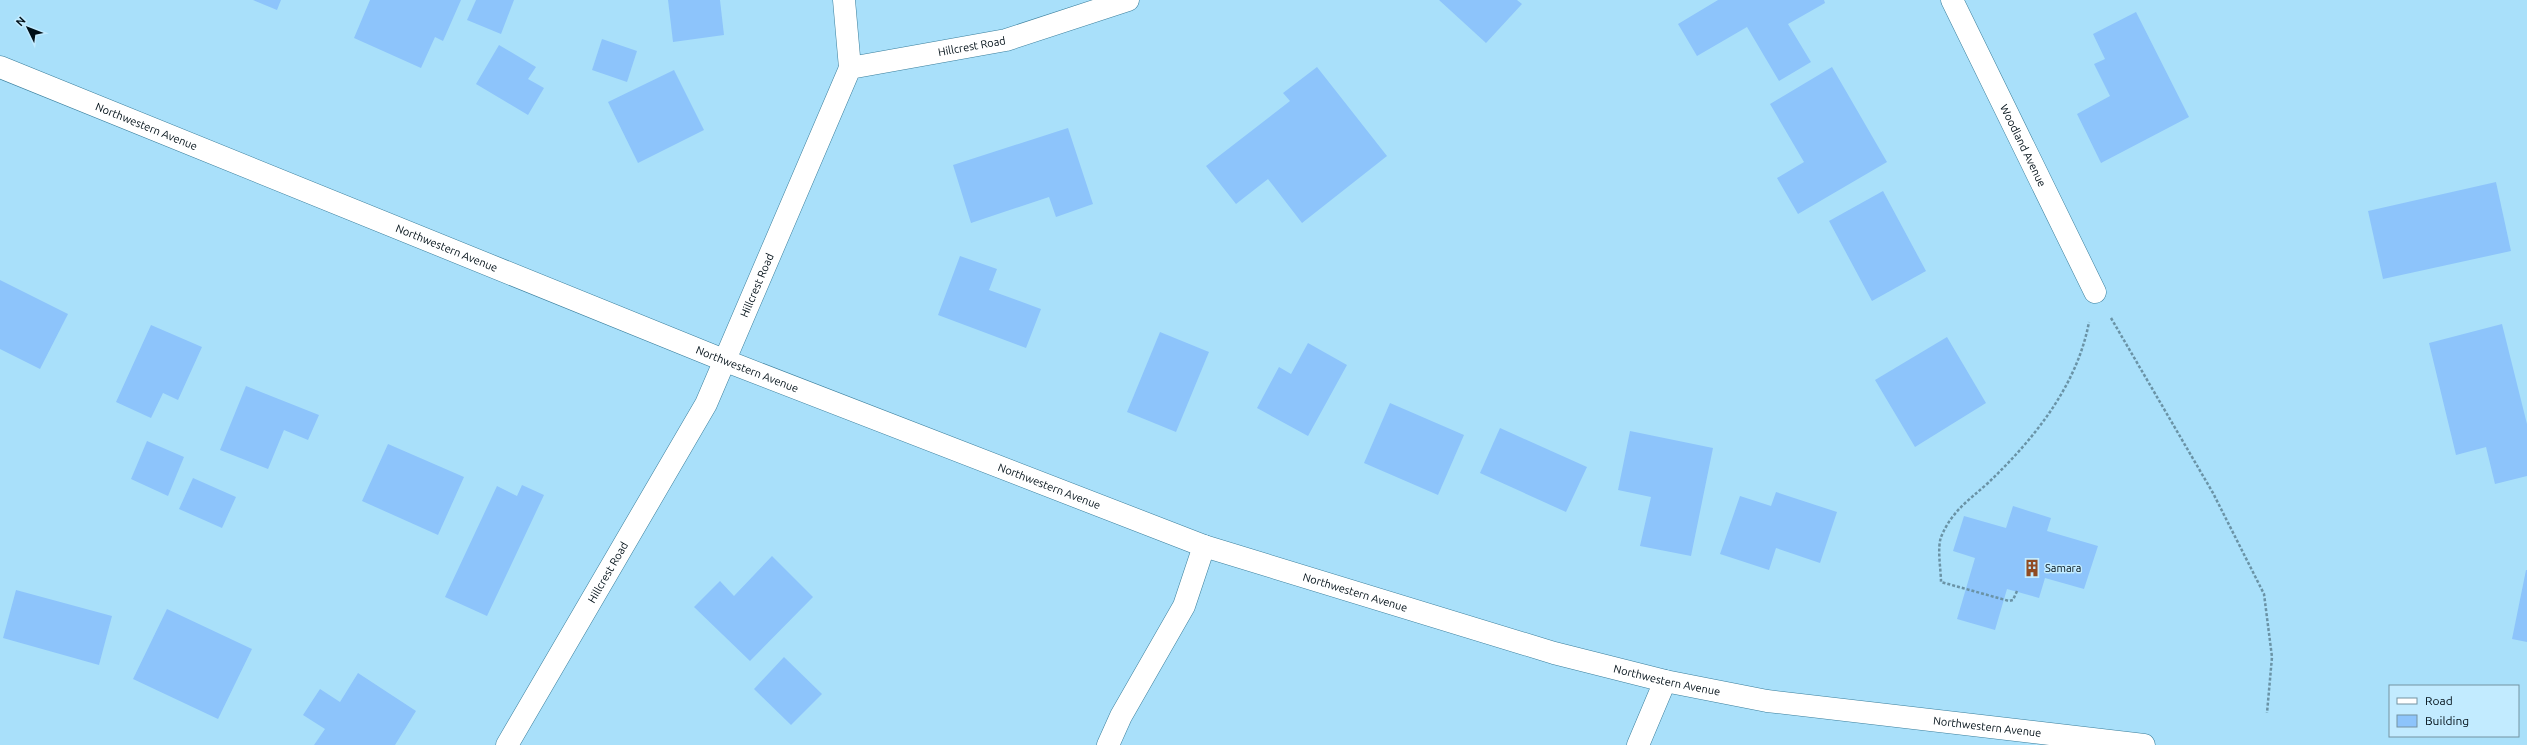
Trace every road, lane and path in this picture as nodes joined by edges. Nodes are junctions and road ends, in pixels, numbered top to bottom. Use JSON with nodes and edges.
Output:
{"nodes":[{"id":1,"x":844,"y":0,"type":"edge"},
{"id":2,"x":1128,"y":0,"type":"edge"},
{"id":3,"x":1952,"y":0,"type":"edge"},
{"id":4,"x":0,"y":67,"type":"edge"},
{"id":5,"x":850,"y":68,"type":"junction"},
{"id":6,"x":2095,"y":292,"type":"junction"},
{"id":7,"x":726,"y":361,"type":"junction"},
{"id":8,"x":1204,"y":546,"type":"junction"},
{"id":9,"x":2017,"y":592,"type":"dead end"},
{"id":10,"x":1665,"y":681,"type":"junction"},
{"id":11,"x":2267,"y":713,"type":"dead end"},
{"id":12,"x":507,"y":745,"type":"edge"},
{"id":13,"x":1108,"y":745,"type":"edge"},
{"id":14,"x":1638,"y":745,"type":"edge"},
{"id":15,"x":2144,"y":745,"type":"edge"}],
"edges":[{"from":1,"to":5,"type":"main road"},
{"from":2,"to":5,"type":"main road","name":"Hillcrest Road"},
{"from":3,"to":6,"type":"main road","name":"Woodland Avenue"},
{"from":4,"to":7,"type":"main road","name":"Northwestern Avenue"},
{"from":5,"to":7,"type":"main road","name":"Hillcrest Road"},
{"from":6,"to":9,"type":"path"},
{"from":6,"to":11,"type":"path"},
{"from":7,"to":8,"type":"main road","name":"Northwestern Avenue"},
{"from":7,"to":12,"type":"main road","name":"Hillcrest Road"},
{"from":8,"to":10,"type":"main road","name":"Northwestern Avenue"},
{"from":8,"to":13,"type":"main road"},
{"from":10,"to":14,"type":"main road"},
{"from":10,"to":15,"type":"main road","name":"Northwestern Avenue"}]}
